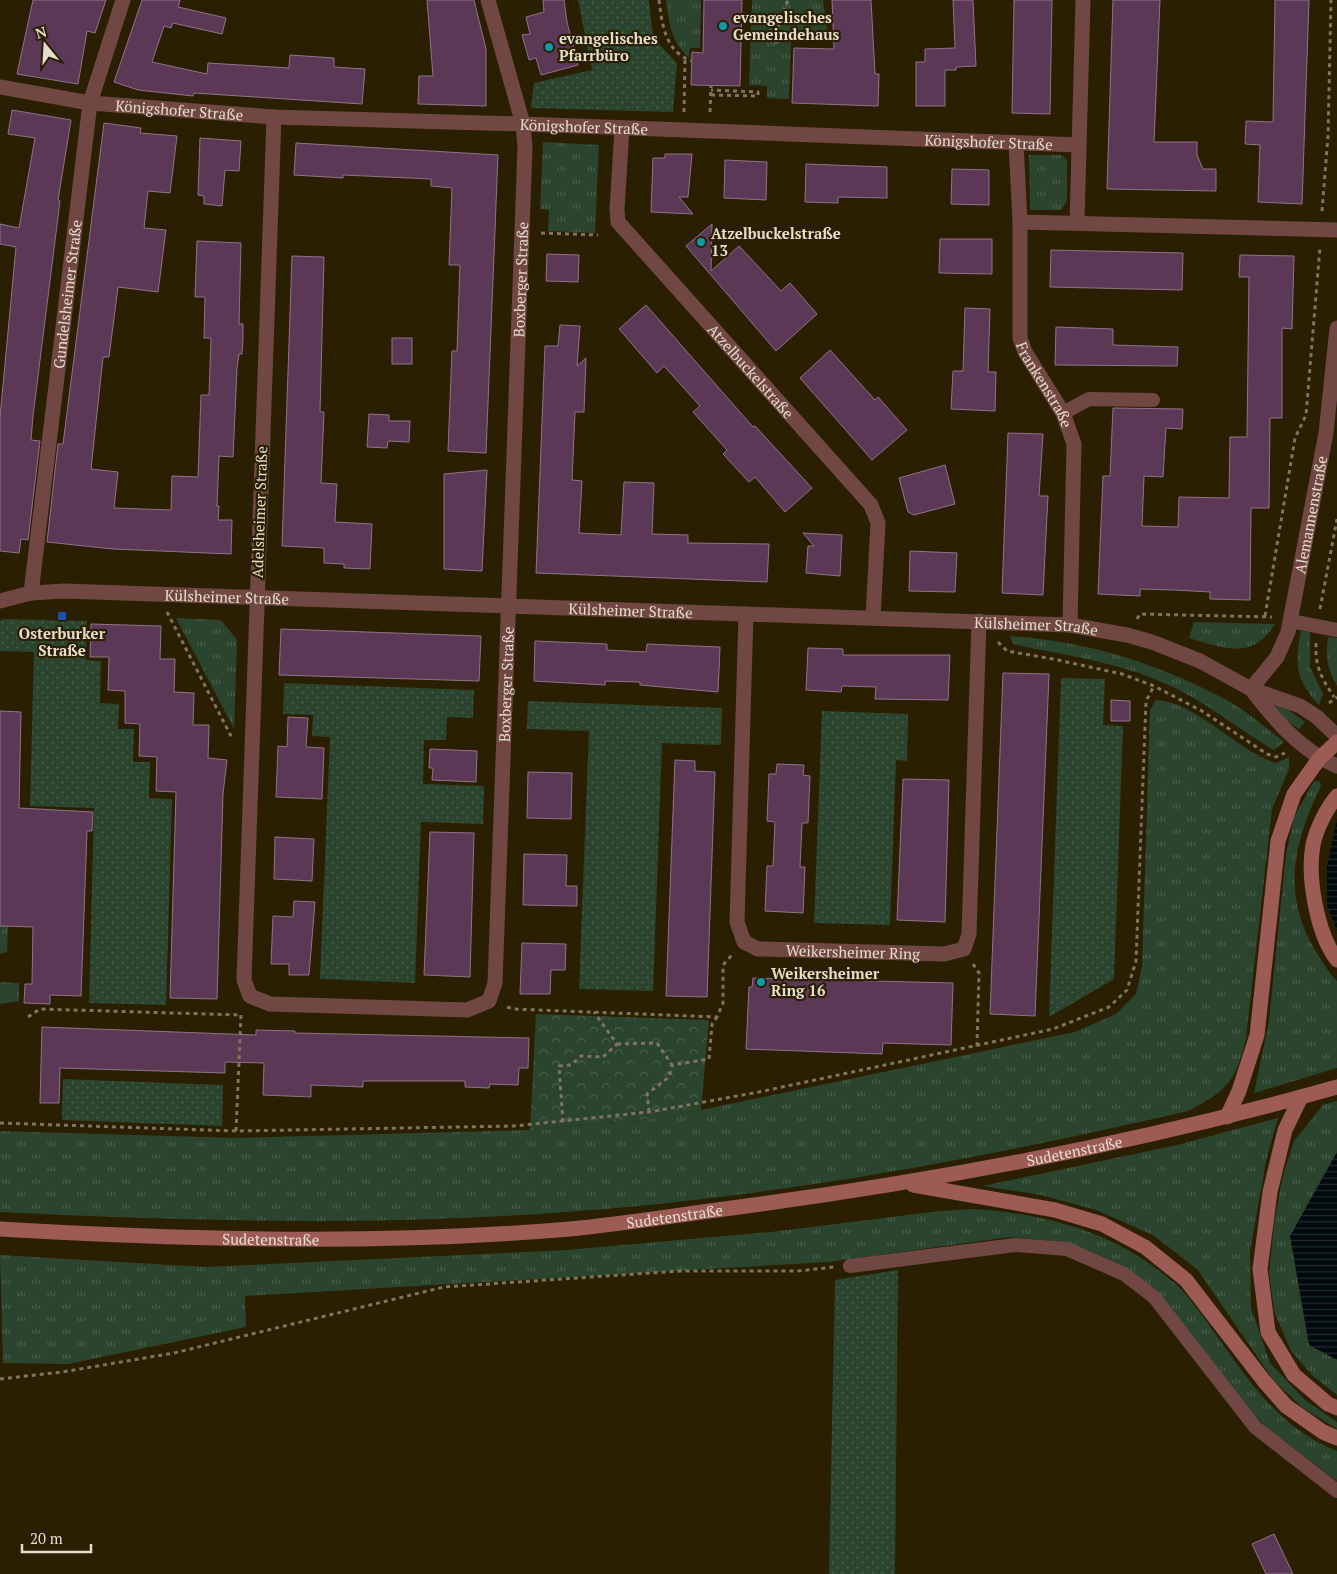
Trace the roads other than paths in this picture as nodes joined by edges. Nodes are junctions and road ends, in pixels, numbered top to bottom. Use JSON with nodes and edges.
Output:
{"nodes":[{"id":1,"x":123,"y":0,"type":"edge"},
{"id":2,"x":488,"y":0,"type":"edge"},
{"id":3,"x":1084,"y":0,"type":"edge"},
{"id":4,"x":0,"y":87,"type":"edge"},
{"id":5,"x":90,"y":103,"type":"junction"},
{"id":6,"x":274,"y":117,"type":"junction"},
{"id":7,"x":523,"y":124,"type":"junction"},
{"id":8,"x":622,"y":128,"type":"junction"},
{"id":9,"x":1016,"y":143,"type":"junction"},
{"id":10,"x":1079,"y":145,"type":"junction"},
{"id":11,"x":1020,"y":222,"type":"junction"},
{"id":12,"x":1076,"y":223,"type":"junction"},
{"id":13,"x":1337,"y":230,"type":"edge"},
{"id":14,"x":1337,"y":328,"type":"edge"},
{"id":15,"x":1153,"y":400,"type":"dead end"},
{"id":16,"x":1064,"y":413,"type":"junction"},
{"id":17,"x":31,"y":593,"type":"junction"},
{"id":18,"x":256,"y":597,"type":"junction"},
{"id":19,"x":0,"y":601,"type":"edge"},
{"id":20,"x":508,"y":606,"type":"junction"},
{"id":21,"x":746,"y":614,"type":"junction"},
{"id":22,"x":872,"y":618,"type":"junction"},
{"id":23,"x":1290,"y":621,"type":"junction"},
{"id":24,"x":979,"y":622,"type":"junction"},
{"id":25,"x":1070,"y":625,"type":"junction"},
{"id":26,"x":1337,"y":630,"type":"edge"},
{"id":27,"x":1251,"y":689,"type":"junction"},
{"id":28,"x":1337,"y":736,"type":"edge"},
{"id":29,"x":1337,"y":742,"type":"edge"},
{"id":30,"x":1319,"y":759,"type":"junction"},
{"id":31,"x":1337,"y":766,"type":"edge"},
{"id":32,"x":1337,"y":796,"type":"edge"},
{"id":33,"x":1337,"y":960,"type":"edge"},
{"id":34,"x":250,"y":996,"type":"joint"},
{"id":35,"x":1337,"y":1087,"type":"edge"},
{"id":36,"x":1301,"y":1097,"type":"junction"},
{"id":37,"x":1227,"y":1117,"type":"junction"},
{"id":38,"x":904,"y":1183,"type":"junction"},
{"id":39,"x":0,"y":1229,"type":"edge"},
{"id":40,"x":850,"y":1266,"type":"road end"},
{"id":41,"x":1337,"y":1408,"type":"edge"},
{"id":42,"x":1337,"y":1438,"type":"edge"},
{"id":43,"x":1337,"y":1491,"type":"edge"}],
"edges":[{"from":1,"to":5,"type":"street","name":"Gundelsheimer Straße"},
{"from":2,"to":7,"type":"street"},
{"from":3,"to":10,"type":"street"},
{"from":4,"to":5,"type":"street","name":"Königshofer Straße"},
{"from":5,"to":6,"type":"street","name":"Königshofer Straße"},
{"from":5,"to":17,"type":"street","name":"Gundelsheimer Straße"},
{"from":6,"to":7,"type":"street","name":"Königshofer Straße"},
{"from":6,"to":18,"type":"street","name":"Adelsheimer Straße"},
{"from":7,"to":8,"type":"street","name":"Königshofer Straße"},
{"from":7,"to":20,"type":"street","name":"Boxberger Straße"},
{"from":8,"to":9,"type":"street","name":"Königshofer Straße"},
{"from":8,"to":22,"type":"street","name":"Atzelbuckelstraße"},
{"from":9,"to":10,"type":"street","name":"Königshofer Straße"},
{"from":9,"to":11,"type":"street","name":"Frankenstraße"},
{"from":10,"to":12,"type":"street"},
{"from":11,"to":12,"type":"street"},
{"from":11,"to":16,"type":"street","name":"Frankenstraße"},
{"from":12,"to":13,"type":"street"},
{"from":14,"to":23,"type":"street","name":"Alemannenstraße"},
{"from":15,"to":16,"type":"lane"},
{"from":16,"to":25,"type":"street","name":"Frankenstraße"},
{"from":17,"to":18,"type":"street","name":"Külsheimer Straße"},
{"from":17,"to":19,"type":"street","name":"Külsheimer Straße"},
{"from":18,"to":20,"type":"street","name":"Külsheimer Straße"},
{"from":18,"to":34,"type":"street","name":"Adelsheimer Straße"},
{"from":20,"to":21,"type":"street","name":"Külsheimer Straße"},
{"from":20,"to":34,"type":"street","name":"Boxberger Straße"},
{"from":21,"to":22,"type":"street","name":"Külsheimer Straße"},
{"from":21,"to":24,"type":"street","name":"Weikersheimer Ring"},
{"from":22,"to":24,"type":"street","name":"Külsheimer Straße"},
{"from":23,"to":26,"type":"lane"},
{"from":23,"to":27,"type":"street","name":"Alemannenstraße"},
{"from":24,"to":25,"type":"street","name":"Külsheimer Straße"},
{"from":25,"to":27,"type":"street","name":"Külsheimer Straße"},
{"from":27,"to":28,"type":"street","name":"Külsheimer Straße"},
{"from":27,"to":30,"type":"street","name":"Külsheimer Straße"},
{"from":29,"to":30,"type":"main road"},
{"from":30,"to":31,"type":"street","name":"Külsheimer Straße"},
{"from":30,"to":37,"type":"main road"},
{"from":32,"to":33,"type":"main road"},
{"from":35,"to":36,"type":"main road","name":"Sudetenstraße"},
{"from":36,"to":37,"type":"main road","name":"Sudetenstraße"},
{"from":36,"to":41,"type":"main road"},
{"from":37,"to":38,"type":"main road","name":"Sudetenstraße"},
{"from":38,"to":39,"type":"main road","name":"Sudetenstraße"},
{"from":38,"to":42,"type":"main road"},
{"from":40,"to":43,"type":"lane"}]}
